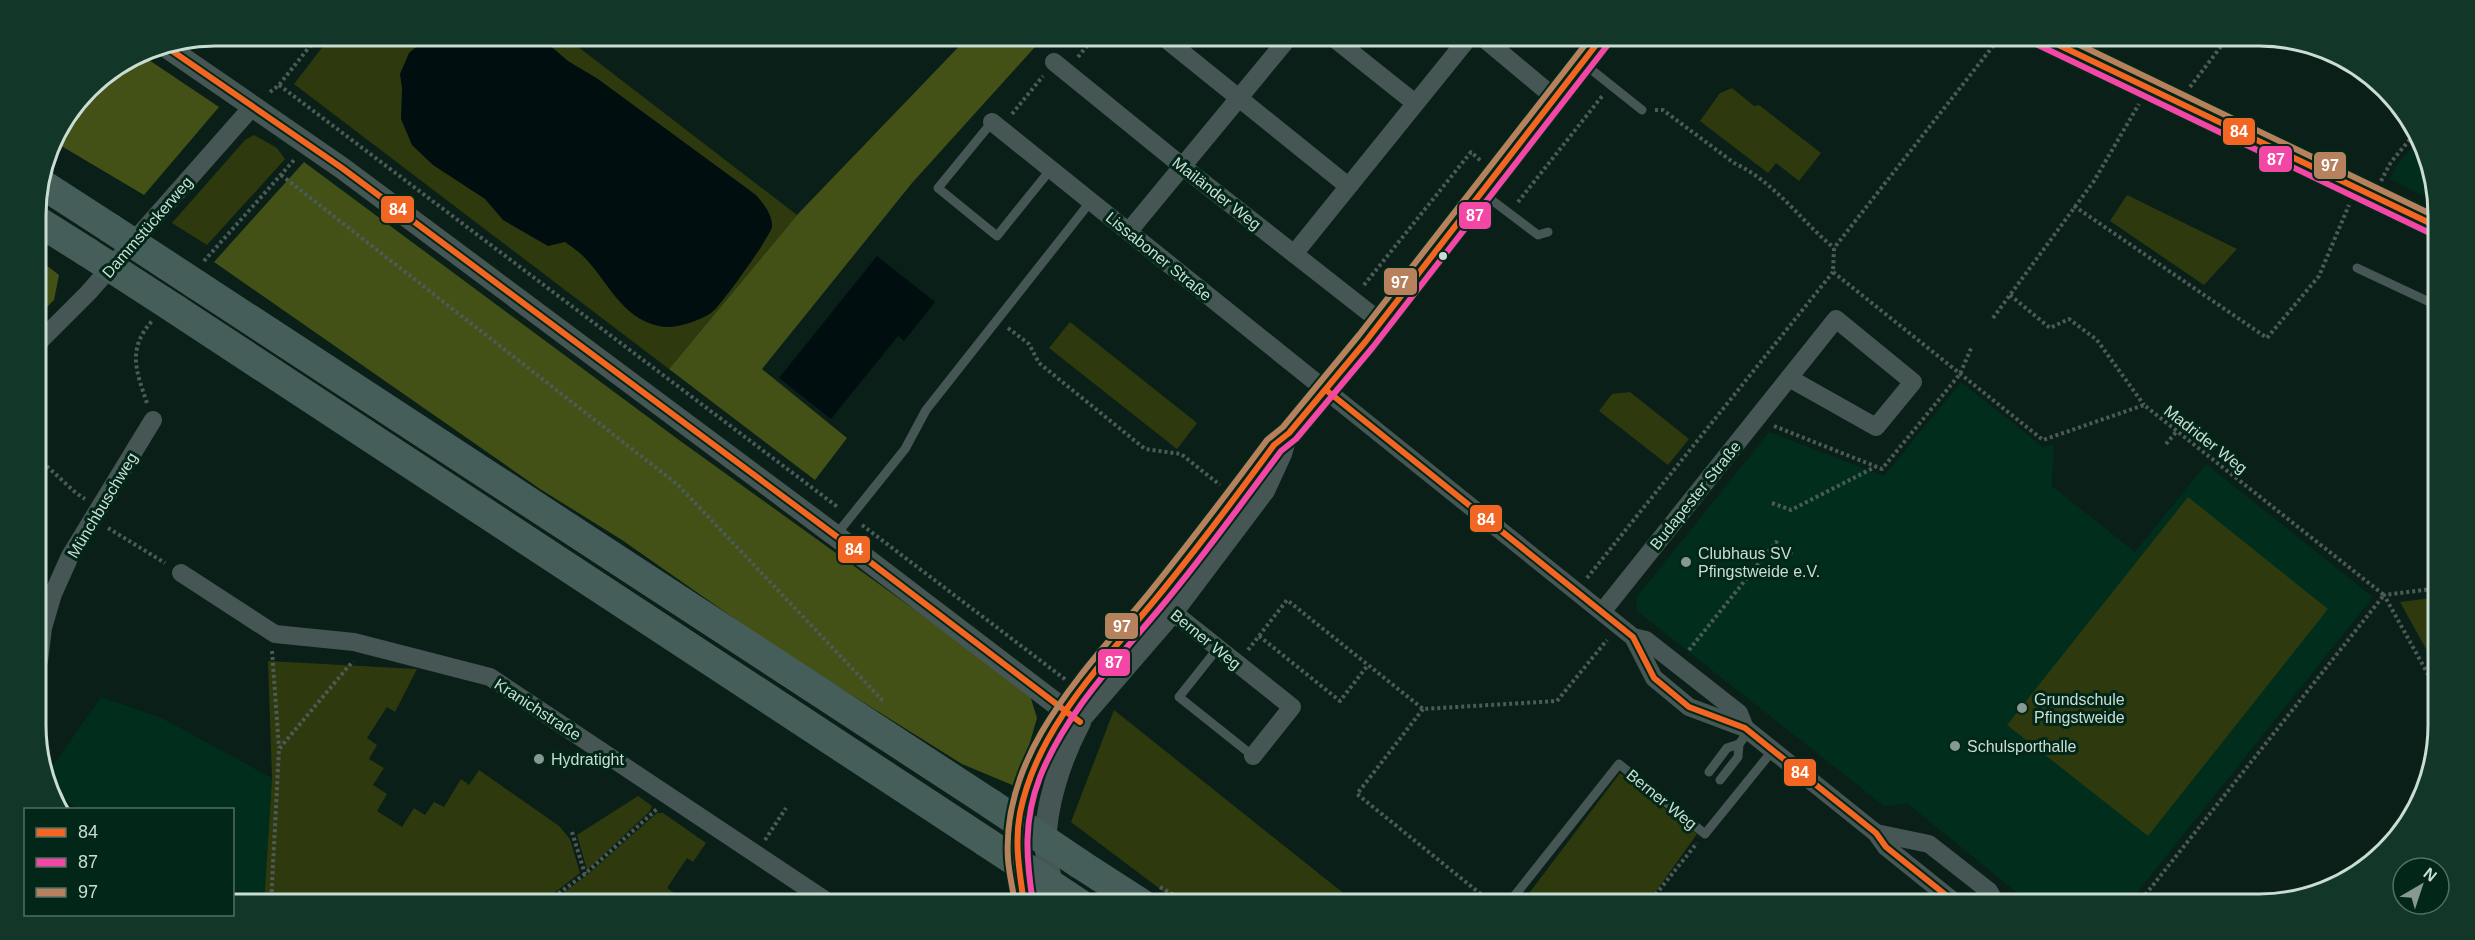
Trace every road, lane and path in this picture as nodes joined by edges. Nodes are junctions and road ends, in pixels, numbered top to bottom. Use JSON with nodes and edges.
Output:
{"nodes":[{"id":1,"x":1282,"y":46,"type":"edge"},
{"id":2,"x":1344,"y":46,"type":"edge"},
{"id":3,"x":1461,"y":46,"type":"edge"},
{"id":4,"x":1493,"y":46,"type":"edge"},
{"id":5,"x":1595,"y":46,"type":"edge"},
{"id":6,"x":1993,"y":46,"type":"edge"},
{"id":7,"x":2061,"y":46,"type":"edge"},
{"id":8,"x":2221,"y":46,"type":"edge"},
{"id":9,"x":309,"y":47,"type":"edge"},
{"id":10,"x":1083,"y":47,"type":"edge"},
{"id":11,"x":1175,"y":47,"type":"edge"},
{"id":12,"x":174,"y":52,"type":"edge"},
{"id":13,"x":1583,"y":63,"type":"junction"},
{"id":14,"x":1060,"y":67,"type":"junction"},
{"id":15,"x":1611,"y":85,"type":"junction"},
{"id":16,"x":2149,"y":88,"type":"junction"},
{"id":17,"x":1555,"y":98,"type":"junction"},
{"id":18,"x":1240,"y":99,"type":"junction"},
{"id":19,"x":2178,"y":102,"type":"junction"},
{"id":20,"x":1415,"y":103,"type":"junction"},
{"id":21,"x":253,"y":106,"type":"junction"},
{"id":22,"x":1642,"y":110,"type":"joint"},
{"id":23,"x":996,"y":125,"type":"junction"},
{"id":24,"x":2410,"y":139,"type":"edge"},
{"id":25,"x":1182,"y":166,"type":"junction"},
{"id":26,"x":1051,"y":169,"type":"junction"},
{"id":27,"x":1496,"y":174,"type":"junction"},
{"id":28,"x":281,"y":175,"type":"dead end"},
{"id":29,"x":1348,"y":186,"type":"junction"},
{"id":30,"x":2356,"y":187,"type":"junction"},
{"id":31,"x":49,"y":189,"type":"edge"},
{"id":32,"x":1481,"y":192,"type":"junction"},
{"id":33,"x":2373,"y":195,"type":"junction"},
{"id":34,"x":1091,"y":201,"type":"junction"},
{"id":35,"x":2074,"y":206,"type":"junction"},
{"id":36,"x":1509,"y":213,"type":"junction"},
{"id":37,"x":2428,"y":222,"type":"edge"},
{"id":38,"x":47,"y":226,"type":"edge"},
{"id":39,"x":1129,"y":231,"type":"junction"},
{"id":40,"x":1548,"y":232,"type":"dead end"},
{"id":41,"x":1834,"y":248,"type":"junction"},
{"id":42,"x":1294,"y":254,"type":"junction"},
{"id":43,"x":2357,"y":268,"type":"dead end"},
{"id":44,"x":1833,"y":272,"type":"junction"},
{"id":45,"x":2010,"y":295,"type":"junction"},
{"id":46,"x":1352,"y":300,"type":"junction"},
{"id":47,"x":2428,"y":301,"type":"edge"},
{"id":48,"x":1993,"y":318,"type":"dead end"},
{"id":49,"x":996,"y":320,"type":"junction"},
{"id":50,"x":1381,"y":322,"type":"junction"},
{"id":51,"x":47,"y":334,"type":"edge"},
{"id":52,"x":1789,"y":378,"type":"junction"},
{"id":53,"x":1326,"y":390,"type":"junction"},
{"id":54,"x":2144,"y":405,"type":"junction"},
{"id":55,"x":153,"y":420,"type":"dead end"},
{"id":56,"x":2176,"y":431,"type":"junction"},
{"id":57,"x":1289,"y":433,"type":"junction"},
{"id":58,"x":2166,"y":444,"type":"dead end"},
{"id":59,"x":46,"y":466,"type":"edge"},
{"id":60,"x":1876,"y":467,"type":"dead end"},
{"id":61,"x":1235,"y":497,"type":"junction"},
{"id":62,"x":1772,"y":502,"type":"dead end"},
{"id":63,"x":97,"y":513,"type":"junction"},
{"id":64,"x":850,"y":517,"type":"junction"},
{"id":65,"x":836,"y":536,"type":"junction"},
{"id":66,"x":1794,"y":556,"type":"dead end"},
{"id":67,"x":181,"y":573,"type":"joint"},
{"id":68,"x":2428,"y":589,"type":"edge"},
{"id":69,"x":1576,"y":592,"type":"junction"},
{"id":70,"x":2384,"y":595,"type":"junction"},
{"id":71,"x":1156,"y":599,"type":"junction"},
{"id":72,"x":1174,"y":612,"type":"junction"},
{"id":73,"x":1602,"y":612,"type":"junction"},
{"id":74,"x":46,"y":617,"type":"edge"},
{"id":75,"x":1626,"y":632,"type":"junction"},
{"id":76,"x":275,"y":634,"type":"junction"},
{"id":77,"x":1258,"y":636,"type":"junction"},
{"id":78,"x":354,"y":642,"type":"junction"},
{"id":79,"x":1218,"y":648,"type":"junction"},
{"id":80,"x":1238,"y":663,"type":"junction"},
{"id":81,"x":1368,"y":665,"type":"junction"},
{"id":82,"x":1677,"y":665,"type":"junction"},
{"id":83,"x":2428,"y":674,"type":"edge"},
{"id":84,"x":1080,"y":690,"type":"junction"},
{"id":85,"x":891,"y":707,"type":"dead end"},
{"id":86,"x":1423,"y":709,"type":"junction"},
{"id":87,"x":1072,"y":716,"type":"junction"},
{"id":88,"x":1744,"y":734,"type":"junction"},
{"id":89,"x":279,"y":749,"type":"junction"},
{"id":90,"x":1773,"y":750,"type":"junction"},
{"id":91,"x":1253,"y":756,"type":"joint"},
{"id":92,"x":1709,"y":772,"type":"dead end"},
{"id":93,"x":1720,"y":780,"type":"dead end"},
{"id":94,"x":668,"y":794,"type":"junction"},
{"id":95,"x":786,"y":808,"type":"dead end"},
{"id":96,"x":572,"y":832,"type":"dead end"},
{"id":97,"x":1876,"y":833,"type":"junction"},
{"id":98,"x":1705,"y":834,"type":"junction"},
{"id":99,"x":756,"y":853,"type":"junction"},
{"id":100,"x":585,"y":874,"type":"junction"},
{"id":101,"x":1481,"y":893,"type":"edge"},
{"id":102,"x":1516,"y":893,"type":"edge"},
{"id":103,"x":1657,"y":893,"type":"edge"},
{"id":104,"x":1930,"y":893,"type":"edge"},
{"id":105,"x":1990,"y":893,"type":"edge"},
{"id":106,"x":2147,"y":893,"type":"edge"},
{"id":107,"x":272,"y":894,"type":"edge"},
{"id":108,"x":558,"y":894,"type":"edge"},
{"id":109,"x":816,"y":894,"type":"edge"},
{"id":110,"x":1022,"y":894,"type":"edge"},
{"id":111,"x":1054,"y":894,"type":"edge"},
{"id":112,"x":1064,"y":894,"type":"edge"},
{"id":113,"x":1126,"y":894,"type":"edge"}],
"edges":[{"from":1,"to":18,"type":"street"},
{"from":2,"to":20,"type":"street"},
{"from":3,"to":20,"type":"street"},
{"from":4,"to":17,"type":"street"},
{"from":5,"to":13,"type":"street"},
{"from":6,"to":41,"type":"path"},
{"from":7,"to":16,"type":"street"},
{"from":8,"to":19,"type":"path"},
{"from":9,"to":64,"type":"path"},
{"from":10,"to":14,"type":"path"},
{"from":11,"to":18,"type":"street"},
{"from":12,"to":21,"type":"street"},
{"from":13,"to":15,"type":"lane"},
{"from":13,"to":17,"type":"street"},
{"from":14,"to":23,"type":"path"},
{"from":14,"to":25,"type":"street","name":"Mailänder Weg"},
{"from":15,"to":22,"type":"lane"},
{"from":15,"to":36,"type":"path"},
{"from":16,"to":19,"type":"street"},
{"from":16,"to":35,"type":"path"},
{"from":17,"to":27,"type":"street"},
{"from":18,"to":25,"type":"street"},
{"from":18,"to":29,"type":"street"},
{"from":19,"to":30,"type":"street"},
{"from":20,"to":29,"type":"street"},
{"from":21,"to":51,"type":"street","name":"Dammstückerweg"},
{"from":21,"to":65,"type":"street"},
{"from":22,"to":41,"type":"path"},
{"from":23,"to":26,"type":"street","name":"Lissaboner Straße"},
{"from":23,"to":26,"type":"lane"},
{"from":24,"to":33,"type":"path"},
{"from":25,"to":39,"type":"street"},
{"from":25,"to":42,"type":"street","name":"Mailänder Weg"},
{"from":26,"to":34,"type":"street","name":"Lissaboner Straße"},
{"from":27,"to":32,"type":"street"},
{"from":27,"to":46,"type":"path"},
{"from":28,"to":85,"type":"path"},
{"from":29,"to":42,"type":"street"},
{"from":30,"to":33,"type":"street"},
{"from":30,"to":35,"type":"path"},
{"from":31,"to":113,"type":"highway","bridge":true},
{"from":32,"to":36,"type":"lane"},
{"from":32,"to":50,"type":"street"},
{"from":33,"to":37,"type":"street"},
{"from":34,"to":39,"type":"street","name":"Lissaboner Straße"},
{"from":34,"to":49,"type":"lane"},
{"from":35,"to":45,"type":"path"},
{"from":36,"to":40,"type":"lane"},
{"from":38,"to":112,"type":"highway","bridge":true},
{"from":39,"to":53,"type":"street","name":"Lissaboner Straße"},
{"from":41,"to":44,"type":"path"},
{"from":42,"to":46,"type":"street","name":"Mailänder Weg"},
{"from":43,"to":47,"type":"lane"},
{"from":44,"to":54,"type":"path","name":"Madrider Weg"},
{"from":44,"to":69,"type":"path"},
{"from":45,"to":48,"type":"path"},
{"from":45,"to":54,"type":"path"},
{"from":46,"to":50,"type":"street","name":"Mailänder Weg"},
{"from":49,"to":61,"type":"path"},
{"from":49,"to":64,"type":"lane"},
{"from":50,"to":53,"type":"street"},
{"from":52,"to":52,"type":"street","name":"Budapester Straße"},
{"from":52,"to":73,"type":"street","name":"Budapester Straße"},
{"from":53,"to":57,"type":"street"},
{"from":53,"to":69,"type":"street"},
{"from":54,"to":56,"type":"path","name":"Madrider Weg"},
{"from":55,"to":63,"type":"street","name":"Münchbuschweg"},
{"from":56,"to":58,"type":"path"},
{"from":56,"to":70,"type":"path","name":"Madrider Weg"},
{"from":57,"to":61,"type":"street"},
{"from":57,"to":72,"type":"street"},
{"from":59,"to":63,"type":"path"},
{"from":60,"to":62,"type":"path"},
{"from":61,"to":71,"type":"street"},
{"from":63,"to":67,"type":"path"},
{"from":63,"to":74,"type":"street","name":"Münchbuschweg"},
{"from":64,"to":65,"type":"lane"},
{"from":64,"to":84,"type":"path"},
{"from":65,"to":87,"type":"street"},
{"from":66,"to":82,"type":"path"},
{"from":67,"to":76,"type":"street","name":"Kranichstraße"},
{"from":68,"to":70,"type":"path"},
{"from":69,"to":73,"type":"street"},
{"from":70,"to":83,"type":"path"},
{"from":70,"to":106,"type":"path"},
{"from":71,"to":72,"type":"street","name":"Berner Weg"},
{"from":71,"to":84,"type":"street"},
{"from":72,"to":79,"type":"street","name":"Berner Weg"},
{"from":72,"to":87,"type":"street"},
{"from":73,"to":75,"type":"street"},
{"from":75,"to":82,"type":"street"},
{"from":75,"to":86,"type":"path"},
{"from":75,"to":88,"type":"street"},
{"from":76,"to":78,"type":"street","name":"Kranichstraße"},
{"from":76,"to":89,"type":"path"},
{"from":77,"to":80,"type":"path"},
{"from":77,"to":81,"type":"path"},
{"from":77,"to":81,"type":"path"},
{"from":78,"to":89,"type":"path"},
{"from":78,"to":94,"type":"street","name":"Kranichstraße"},
{"from":79,"to":80,"type":"street","name":"Berner Weg"},
{"from":79,"to":91,"type":"lane"},
{"from":80,"to":91,"type":"street","name":"Berner Weg"},
{"from":81,"to":86,"type":"path"},
{"from":82,"to":88,"type":"street"},
{"from":84,"to":87,"type":"street"},
{"from":86,"to":101,"type":"path"},
{"from":87,"to":110,"type":"street"},
{"from":87,"to":111,"type":"street"},
{"from":88,"to":90,"type":"street"},
{"from":88,"to":92,"type":"lane"},
{"from":88,"to":93,"type":"lane"},
{"from":89,"to":107,"type":"path"},
{"from":90,"to":97,"type":"street"},
{"from":90,"to":98,"type":"lane","name":"Berner Weg"},
{"from":94,"to":99,"type":"street","name":"Kranichstraße"},
{"from":94,"to":100,"type":"path"},
{"from":95,"to":99,"type":"path"},
{"from":96,"to":100,"type":"path"},
{"from":97,"to":104,"type":"street"},
{"from":97,"to":105,"type":"street"},
{"from":98,"to":102,"type":"lane","name":"Berner Weg"},
{"from":98,"to":103,"type":"path"},
{"from":99,"to":109,"type":"street","name":"Kranichstraße"},
{"from":100,"to":108,"type":"path"}]}
